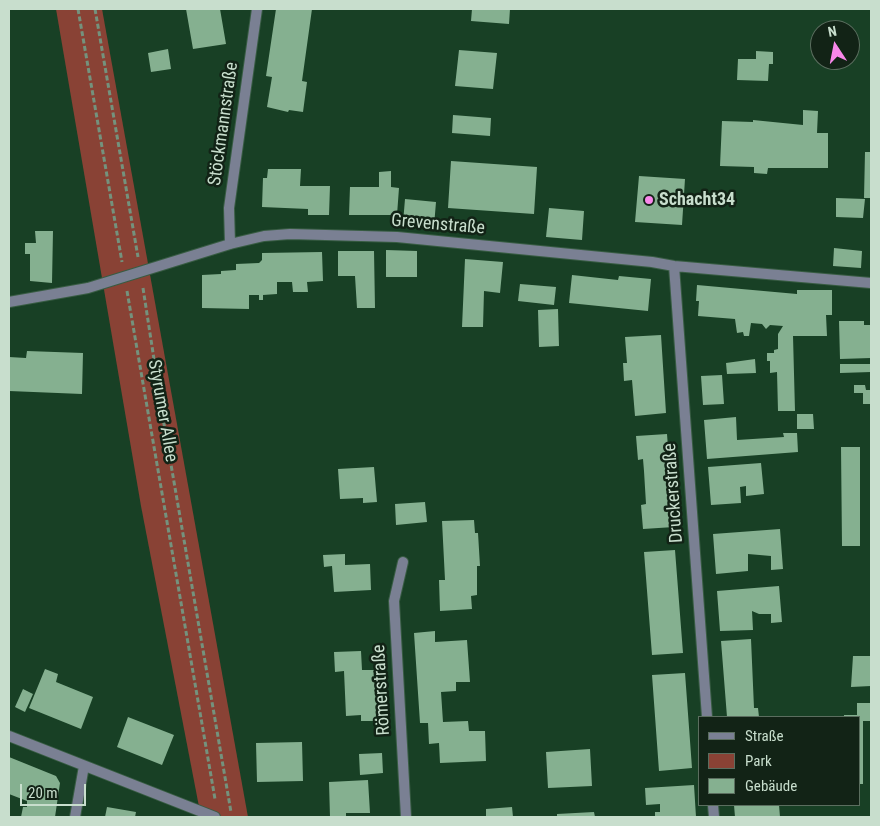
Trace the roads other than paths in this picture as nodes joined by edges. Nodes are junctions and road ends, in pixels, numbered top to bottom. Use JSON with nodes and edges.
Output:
{"nodes":[{"id":1,"x":257,"y":9,"type":"edge"},
{"id":2,"x":230,"y":244,"type":"junction"},
{"id":3,"x":674,"y":266,"type":"junction"},
{"id":4,"x":871,"y":283,"type":"edge"},
{"id":5,"x":9,"y":302,"type":"edge"},
{"id":6,"x":403,"y":562,"type":"dead end"},
{"id":7,"x":707,"y":716,"type":"edge"},
{"id":8,"x":9,"y":736,"type":"edge"},
{"id":9,"x":84,"y":766,"type":"junction"},
{"id":10,"x":216,"y":812,"type":"edge"},
{"id":11,"x":75,"y":817,"type":"edge"},
{"id":12,"x":406,"y":817,"type":"edge"}],
"edges":[{"from":1,"to":2,"type":"street","name":"Stöckmannstraße"},
{"from":2,"to":3,"type":"street","name":"Grevenstraße"},
{"from":2,"to":5,"type":"street","name":"Grevenstraße"},
{"from":3,"to":4,"type":"street","name":"Grevenstraße"},
{"from":3,"to":7,"type":"street","name":"Druckerstraße"},
{"from":6,"to":12,"type":"street","name":"Römerstraße"},
{"from":8,"to":9,"type":"street"},
{"from":9,"to":10,"type":"street"},
{"from":9,"to":11,"type":"street"}]}
